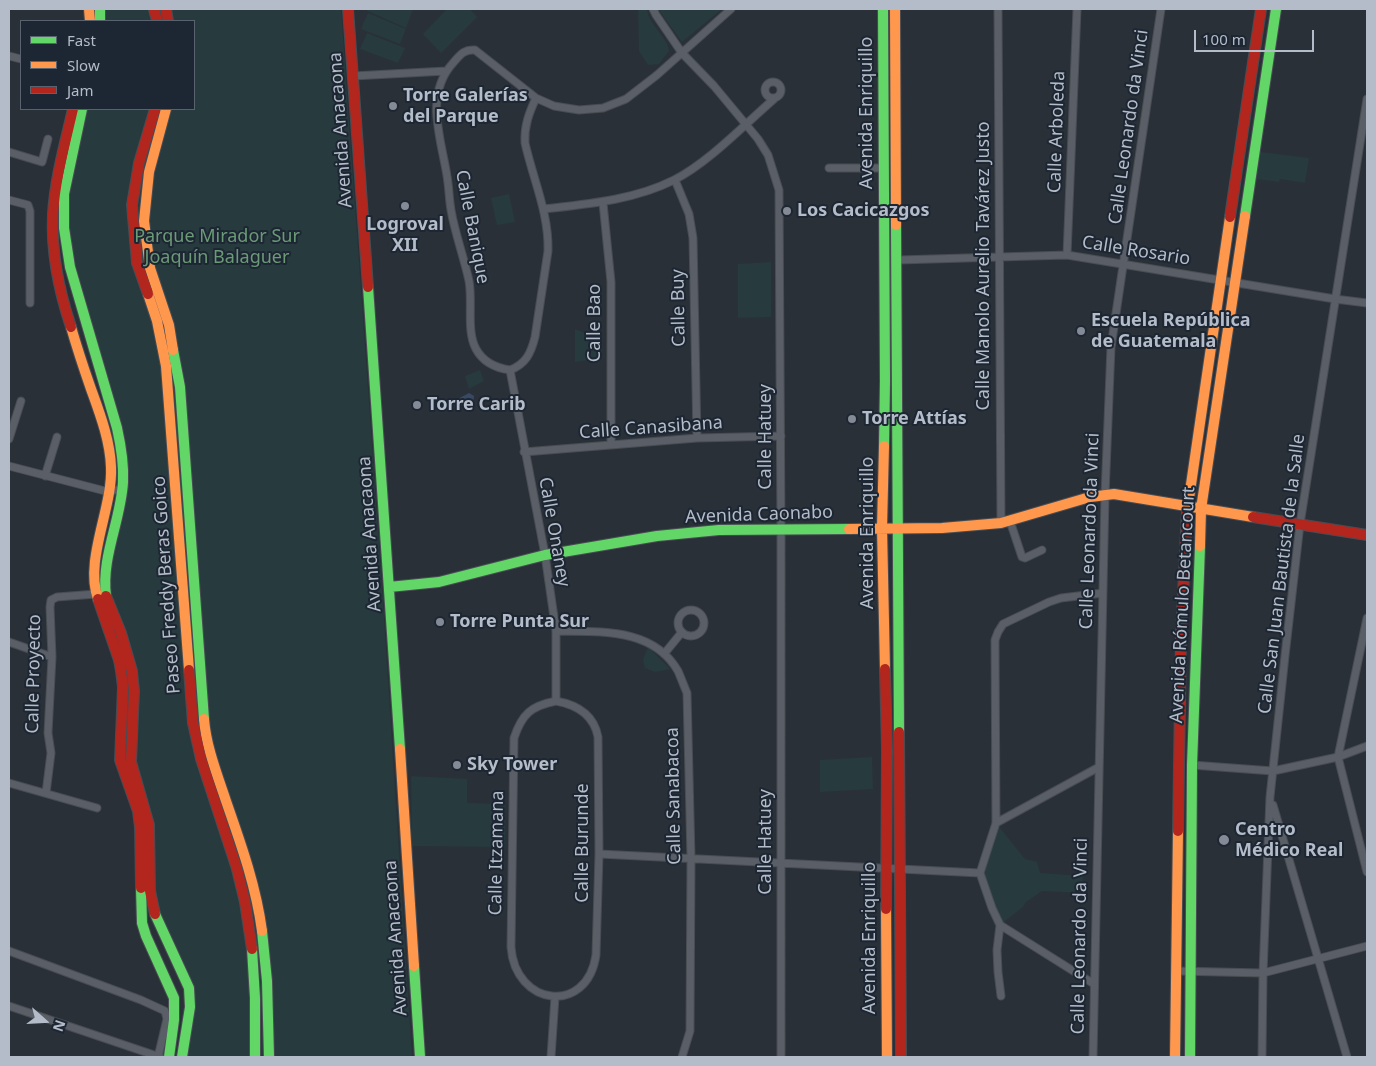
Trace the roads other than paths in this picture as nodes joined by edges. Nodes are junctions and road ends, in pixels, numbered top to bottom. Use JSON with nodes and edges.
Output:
{"nodes":[{"id":1,"x":348,"y":9,"type":"edge"},
{"id":2,"x":653,"y":9,"type":"edge"},
{"id":3,"x":732,"y":9,"type":"edge"},
{"id":4,"x":883,"y":9,"type":"edge"},
{"id":5,"x":895,"y":9,"type":"edge"},
{"id":6,"x":998,"y":9,"type":"edge"},
{"id":7,"x":1077,"y":9,"type":"edge"},
{"id":8,"x":1161,"y":9,"type":"edge"},
{"id":9,"x":1261,"y":9,"type":"edge"},
{"id":10,"x":1276,"y":9,"type":"edge"},
{"id":11,"x":682,"y":53,"type":"junction"},
{"id":12,"x":446,"y":71,"type":"junction"},
{"id":13,"x":353,"y":76,"type":"junction"},
{"id":14,"x":536,"y":98,"type":"junction"},
{"id":15,"x":774,"y":98,"type":"dead end"},
{"id":16,"x":1367,"y":99,"type":"edge"},
{"id":17,"x":73,"y":110,"type":"edge"},
{"id":18,"x":82,"y":110,"type":"edge"},
{"id":19,"x":155,"y":110,"type":"edge"},
{"id":20,"x":166,"y":110,"type":"edge"},
{"id":21,"x":746,"y":123,"type":"junction"},
{"id":22,"x":48,"y":139,"type":"dead end"},
{"id":23,"x":9,"y":152,"type":"edge"},
{"id":24,"x":829,"y":168,"type":"dead end"},
{"id":25,"x":884,"y":168,"type":"junction"},
{"id":26,"x":675,"y":180,"type":"junction"},
{"id":27,"x":9,"y":200,"type":"edge"},
{"id":28,"x":603,"y":203,"type":"junction"},
{"id":29,"x":544,"y":209,"type":"junction"},
{"id":30,"x":1067,"y":256,"type":"junction"},
{"id":31,"x":999,"y":257,"type":"junction"},
{"id":32,"x":898,"y":260,"type":"junction"},
{"id":33,"x":1124,"y":265,"type":"junction"},
{"id":34,"x":1222,"y":281,"type":"junction"},
{"id":35,"x":1234,"y":283,"type":"junction"},
{"id":36,"x":1335,"y":299,"type":"junction"},
{"id":37,"x":1367,"y":302,"type":"edge"},
{"id":38,"x":30,"y":303,"type":"dead end"},
{"id":39,"x":510,"y":370,"type":"junction"},
{"id":40,"x":898,"y":380,"type":"junction"},
{"id":41,"x":885,"y":381,"type":"junction"},
{"id":42,"x":21,"y":401,"type":"dead end"},
{"id":43,"x":1199,"y":428,"type":"junction"},
{"id":44,"x":1213,"y":430,"type":"junction"},
{"id":45,"x":780,"y":436,"type":"junction"},
{"id":46,"x":57,"y":437,"type":"dead end"},
{"id":47,"x":696,"y":438,"type":"junction"},
{"id":48,"x":9,"y":439,"type":"edge"},
{"id":49,"x":610,"y":444,"type":"junction"},
{"id":50,"x":524,"y":452,"type":"junction"},
{"id":51,"x":9,"y":466,"type":"edge"},
{"id":52,"x":45,"y":476,"type":"junction"},
{"id":53,"x":122,"y":488,"type":"junction"},
{"id":54,"x":108,"y":492,"type":"junction"},
{"id":55,"x":1105,"y":494,"type":"junction"},
{"id":56,"x":1187,"y":507,"type":"junction"},
{"id":57,"x":1200,"y":509,"type":"junction"},
{"id":58,"x":1005,"y":522,"type":"junction"},
{"id":59,"x":1300,"y":524,"type":"junction"},
{"id":60,"x":882,"y":528,"type":"junction"},
{"id":61,"x":899,"y":528,"type":"junction"},
{"id":62,"x":782,"y":529,"type":"junction"},
{"id":63,"x":1367,"y":535,"type":"edge"},
{"id":64,"x":1042,"y":550,"type":"dead end"},
{"id":65,"x":545,"y":555,"type":"junction"},
{"id":66,"x":390,"y":587,"type":"junction"},
{"id":67,"x":96,"y":594,"type":"junction"},
{"id":68,"x":1103,"y":594,"type":"junction"},
{"id":69,"x":1367,"y":618,"type":"edge"},
{"id":70,"x":556,"y":631,"type":"junction"},
{"id":71,"x":682,"y":632,"type":"dead end"},
{"id":72,"x":9,"y":642,"type":"edge"},
{"id":73,"x":1181,"y":648,"type":"junction"},
{"id":74,"x":1195,"y":648,"type":"junction"},
{"id":75,"x":664,"y":654,"type":"junction"},
{"id":76,"x":52,"y":658,"type":"junction"},
{"id":77,"x":556,"y":701,"type":"junction"},
{"id":78,"x":1367,"y":746,"type":"edge"},
{"id":79,"x":1338,"y":757,"type":"junction"},
{"id":80,"x":1192,"y":765,"type":"junction"},
{"id":81,"x":1099,"y":767,"type":"junction"},
{"id":82,"x":1273,"y":771,"type":"junction"},
{"id":83,"x":9,"y":783,"type":"edge"},
{"id":84,"x":46,"y":793,"type":"junction"},
{"id":85,"x":1270,"y":798,"type":"junction"},
{"id":86,"x":97,"y":808,"type":"dead end"},
{"id":87,"x":996,"y":823,"type":"junction"},
{"id":88,"x":599,"y":854,"type":"junction"},
{"id":89,"x":691,"y":858,"type":"junction"},
{"id":90,"x":781,"y":862,"type":"junction"},
{"id":91,"x":886,"y":869,"type":"junction"},
{"id":92,"x":900,"y":869,"type":"junction"},
{"id":93,"x":1367,"y":872,"type":"edge"},
{"id":94,"x":980,"y":873,"type":"junction"},
{"id":95,"x":1000,"y":925,"type":"junction"},
{"id":96,"x":1367,"y":946,"type":"edge"},
{"id":97,"x":9,"y":951,"type":"edge"},
{"id":98,"x":1318,"y":959,"type":"junction"},
{"id":99,"x":1176,"y":971,"type":"junction"},
{"id":100,"x":1191,"y":972,"type":"junction"},
{"id":101,"x":1263,"y":973,"type":"junction"},
{"id":102,"x":1094,"y":984,"type":"junction"},
{"id":103,"x":1001,"y":996,"type":"dead end"},
{"id":104,"x":555,"y":997,"type":"junction"},
{"id":105,"x":9,"y":1006,"type":"edge"},
{"id":106,"x":159,"y":1057,"type":"edge"},
{"id":107,"x":169,"y":1057,"type":"edge"},
{"id":108,"x":182,"y":1057,"type":"edge"},
{"id":109,"x":255,"y":1057,"type":"edge"},
{"id":110,"x":269,"y":1057,"type":"edge"},
{"id":111,"x":420,"y":1057,"type":"edge"},
{"id":112,"x":551,"y":1057,"type":"edge"},
{"id":113,"x":682,"y":1057,"type":"edge"},
{"id":114,"x":781,"y":1057,"type":"edge"},
{"id":115,"x":887,"y":1057,"type":"edge"},
{"id":116,"x":901,"y":1057,"type":"edge"},
{"id":117,"x":1093,"y":1057,"type":"edge"},
{"id":118,"x":1175,"y":1057,"type":"edge"},
{"id":119,"x":1190,"y":1057,"type":"edge"},
{"id":120,"x":1262,"y":1057,"type":"edge"},
{"id":121,"x":1346,"y":1057,"type":"edge"}],
"edges":[{"from":1,"to":13,"type":"main road","name":"Avenida Anacaona"},
{"from":2,"to":11,"type":"street","name":"Calle Hatuey"},
{"from":3,"to":11,"type":"street"},
{"from":4,"to":25,"type":"main road","name":"Avenida Enriquillo"},
{"from":5,"to":32,"type":"main road","name":"Avenida Enriquillo"},
{"from":6,"to":31,"type":"street","name":"Calle Manolo Aurelio Tavárez Justo"},
{"from":7,"to":30,"type":"street","name":"Calle Arboleda"},
{"from":8,"to":33,"type":"street","name":"Calle Leonardo da Vinci"},
{"from":9,"to":34,"type":"main road","name":"Avenida Rómulo Betancourt"},
{"from":10,"to":35,"type":"main road","name":"Avenida Rómulo Betancourt"},
{"from":11,"to":14,"type":"street"},
{"from":11,"to":21,"type":"street","name":"Calle Hatuey"},
{"from":12,"to":13,"type":"street"},
{"from":12,"to":14,"type":"street"},
{"from":12,"to":39,"type":"street","name":"Calle Banique"},
{"from":13,"to":66,"type":"main road","name":"Avenida Anacaona"},
{"from":14,"to":29,"type":"street"},
{"from":15,"to":21,"type":"street"},
{"from":16,"to":36,"type":"street","name":"Calle San Juan Bautista de la Salle"},
{"from":17,"to":54,"type":"main road"},
{"from":18,"to":53,"type":"main road"},
{"from":19,"to":109,"type":"main road","name":"Paseo Freddy Beras Goico"},
{"from":20,"to":110,"type":"main road","name":"Paseo Freddy Beras Goico"},
{"from":21,"to":26,"type":"street"},
{"from":21,"to":45,"type":"street","name":"Calle Hatuey"},
{"from":22,"to":23,"type":"street"},
{"from":24,"to":25,"type":"street"},
{"from":25,"to":41,"type":"main road","name":"Avenida Enriquillo"},
{"from":26,"to":28,"type":"street"},
{"from":26,"to":47,"type":"street","name":"Calle Buy"},
{"from":27,"to":38,"type":"street"},
{"from":28,"to":29,"type":"street"},
{"from":28,"to":49,"type":"street","name":"Calle Bao"},
{"from":29,"to":39,"type":"street"},
{"from":30,"to":31,"type":"street","name":"Calle Rosario"},
{"from":30,"to":33,"type":"street","name":"Calle Rosario"},
{"from":31,"to":32,"type":"street","name":"Calle Rosario"},
{"from":31,"to":58,"type":"street","name":"Calle Manolo Aurelio Tavárez Justo"},
{"from":32,"to":40,"type":"main road","name":"Avenida Enriquillo"},
{"from":33,"to":34,"type":"street","name":"Calle Rosario"},
{"from":33,"to":55,"type":"street","name":"Calle Leonardo da Vinci"},
{"from":34,"to":35,"type":"street","name":"Calle Rosario"},
{"from":34,"to":43,"type":"main road","name":"Avenida Rómulo Betancourt"},
{"from":35,"to":36,"type":"street","name":"Calle Rosario"},
{"from":35,"to":44,"type":"main road","name":"Avenida Rómulo Betancourt"},
{"from":36,"to":37,"type":"street","name":"Calle Rosario"},
{"from":36,"to":59,"type":"street","name":"Calle San Juan Bautista de la Salle"},
{"from":39,"to":50,"type":"street","name":"Calle Onaney"},
{"from":40,"to":41,"type":"main road"},
{"from":40,"to":61,"type":"main road","name":"Avenida Enriquillo"},
{"from":41,"to":60,"type":"main road","name":"Avenida Enriquillo"},
{"from":42,"to":48,"type":"street"},
{"from":43,"to":44,"type":"street"},
{"from":43,"to":56,"type":"main road","name":"Avenida Rómulo Betancourt"},
{"from":44,"to":57,"type":"main road","name":"Avenida Rómulo Betancourt"},
{"from":45,"to":47,"type":"street","name":"Calle Canasibana"},
{"from":45,"to":62,"type":"street","name":"Calle Hatuey"},
{"from":46,"to":52,"type":"street"},
{"from":47,"to":49,"type":"street","name":"Calle Canasibana"},
{"from":49,"to":50,"type":"street","name":"Calle Canasibana"},
{"from":50,"to":65,"type":"street","name":"Calle Onaney"},
{"from":51,"to":52,"type":"street"},
{"from":52,"to":54,"type":"street"},
{"from":53,"to":54,"type":"street"},
{"from":53,"to":108,"type":"main road"},
{"from":54,"to":67,"type":"main road"},
{"from":55,"to":56,"type":"main road","name":"Avenida Caonabo"},
{"from":55,"to":58,"type":"main road","name":"Avenida Caonabo"},
{"from":55,"to":68,"type":"street","name":"Calle Leonardo da Vinci"},
{"from":56,"to":57,"type":"main road","name":"Avenida Caonabo"},
{"from":56,"to":73,"type":"main road","name":"Avenida Rómulo Betancourt"},
{"from":57,"to":59,"type":"main road","name":"Avenida Caonabo"},
{"from":57,"to":74,"type":"main road","name":"Avenida Rómulo Betancourt"},
{"from":58,"to":61,"type":"main road","name":"Avenida Caonabo"},
{"from":58,"to":64,"type":"street","name":"Calle Manolo Aurelio Tavárez Justo"},
{"from":59,"to":63,"type":"main road","name":"Avenida Caonabo"},
{"from":59,"to":82,"type":"street","name":"Calle San Juan Bautista de la Salle"},
{"from":60,"to":61,"type":"main road","name":"Avenida Caonabo"},
{"from":60,"to":62,"type":"main road","name":"Avenida Caonabo"},
{"from":60,"to":91,"type":"main road","name":"Avenida Enriquillo"},
{"from":61,"to":92,"type":"main road","name":"Avenida Enriquillo"},
{"from":62,"to":65,"type":"main road","name":"Avenida Caonabo"},
{"from":62,"to":90,"type":"street","name":"Calle Hatuey"},
{"from":65,"to":66,"type":"main road","name":"Avenida Caonabo"},
{"from":65,"to":70,"type":"street","name":"Calle Onaney"},
{"from":66,"to":111,"type":"main road","name":"Avenida Anacaona"},
{"from":67,"to":76,"type":"street","name":"Calle Proyecto"},
{"from":67,"to":107,"type":"main road"},
{"from":68,"to":81,"type":"street","name":"Calle Leonardo da Vinci"},
{"from":68,"to":87,"type":"street"},
{"from":69,"to":79,"type":"street"},
{"from":70,"to":75,"type":"street","name":"Calle Sanabacoa"},
{"from":70,"to":77,"type":"street","name":"Calle Onaney"},
{"from":71,"to":75,"type":"street"},
{"from":72,"to":76,"type":"street"},
{"from":73,"to":74,"type":"street"},
{"from":73,"to":99,"type":"main road","name":"Avenida Rómulo Betancourt"},
{"from":74,"to":80,"type":"main road","name":"Avenida Rómulo Betancourt"},
{"from":75,"to":89,"type":"street","name":"Calle Sanabacoa"},
{"from":76,"to":84,"type":"street","name":"Calle Proyecto"},
{"from":77,"to":88,"type":"street","name":"Calle Burunde"},
{"from":77,"to":104,"type":"street","name":"Calle Itzamana"},
{"from":78,"to":79,"type":"street"},
{"from":79,"to":82,"type":"street"},
{"from":79,"to":93,"type":"street"},
{"from":80,"to":82,"type":"street"},
{"from":80,"to":100,"type":"main road","name":"Avenida Rómulo Betancourt"},
{"from":81,"to":87,"type":"street"},
{"from":81,"to":102,"type":"street","name":"Calle Leonardo da Vinci"},
{"from":82,"to":85,"type":"street","name":"Calle San Juan Bautista de la Salle"},
{"from":83,"to":84,"type":"street"},
{"from":84,"to":86,"type":"street"},
{"from":85,"to":98,"type":"street"},
{"from":85,"to":101,"type":"street","name":"Calle San Juan Bautista de la Salle"},
{"from":87,"to":94,"type":"street"},
{"from":88,"to":89,"type":"street"},
{"from":88,"to":104,"type":"street","name":"Calle Burunde"},
{"from":89,"to":90,"type":"street"},
{"from":89,"to":113,"type":"street","name":"Calle Sanabacoa"},
{"from":90,"to":91,"type":"street"},
{"from":90,"to":114,"type":"street","name":"Calle Hatuey"},
{"from":91,"to":92,"type":"street"},
{"from":91,"to":115,"type":"main road","name":"Avenida Enriquillo"},
{"from":92,"to":94,"type":"street"},
{"from":92,"to":116,"type":"main road","name":"Avenida Enriquillo"},
{"from":94,"to":95,"type":"street"},
{"from":95,"to":102,"type":"street"},
{"from":95,"to":103,"type":"street"},
{"from":96,"to":98,"type":"street"},
{"from":97,"to":106,"type":"street"},
{"from":98,"to":101,"type":"street"},
{"from":98,"to":121,"type":"street"},
{"from":99,"to":100,"type":"street"},
{"from":99,"to":118,"type":"main road","name":"Avenida Rómulo Betancourt"},
{"from":100,"to":101,"type":"street"},
{"from":100,"to":119,"type":"main road","name":"Avenida Rómulo Betancourt"},
{"from":101,"to":120,"type":"street","name":"Calle San Juan Bautista de la Salle"},
{"from":102,"to":117,"type":"street","name":"Calle Leonardo da Vinci"},
{"from":104,"to":112,"type":"street"},
{"from":105,"to":106,"type":"street"}]}
